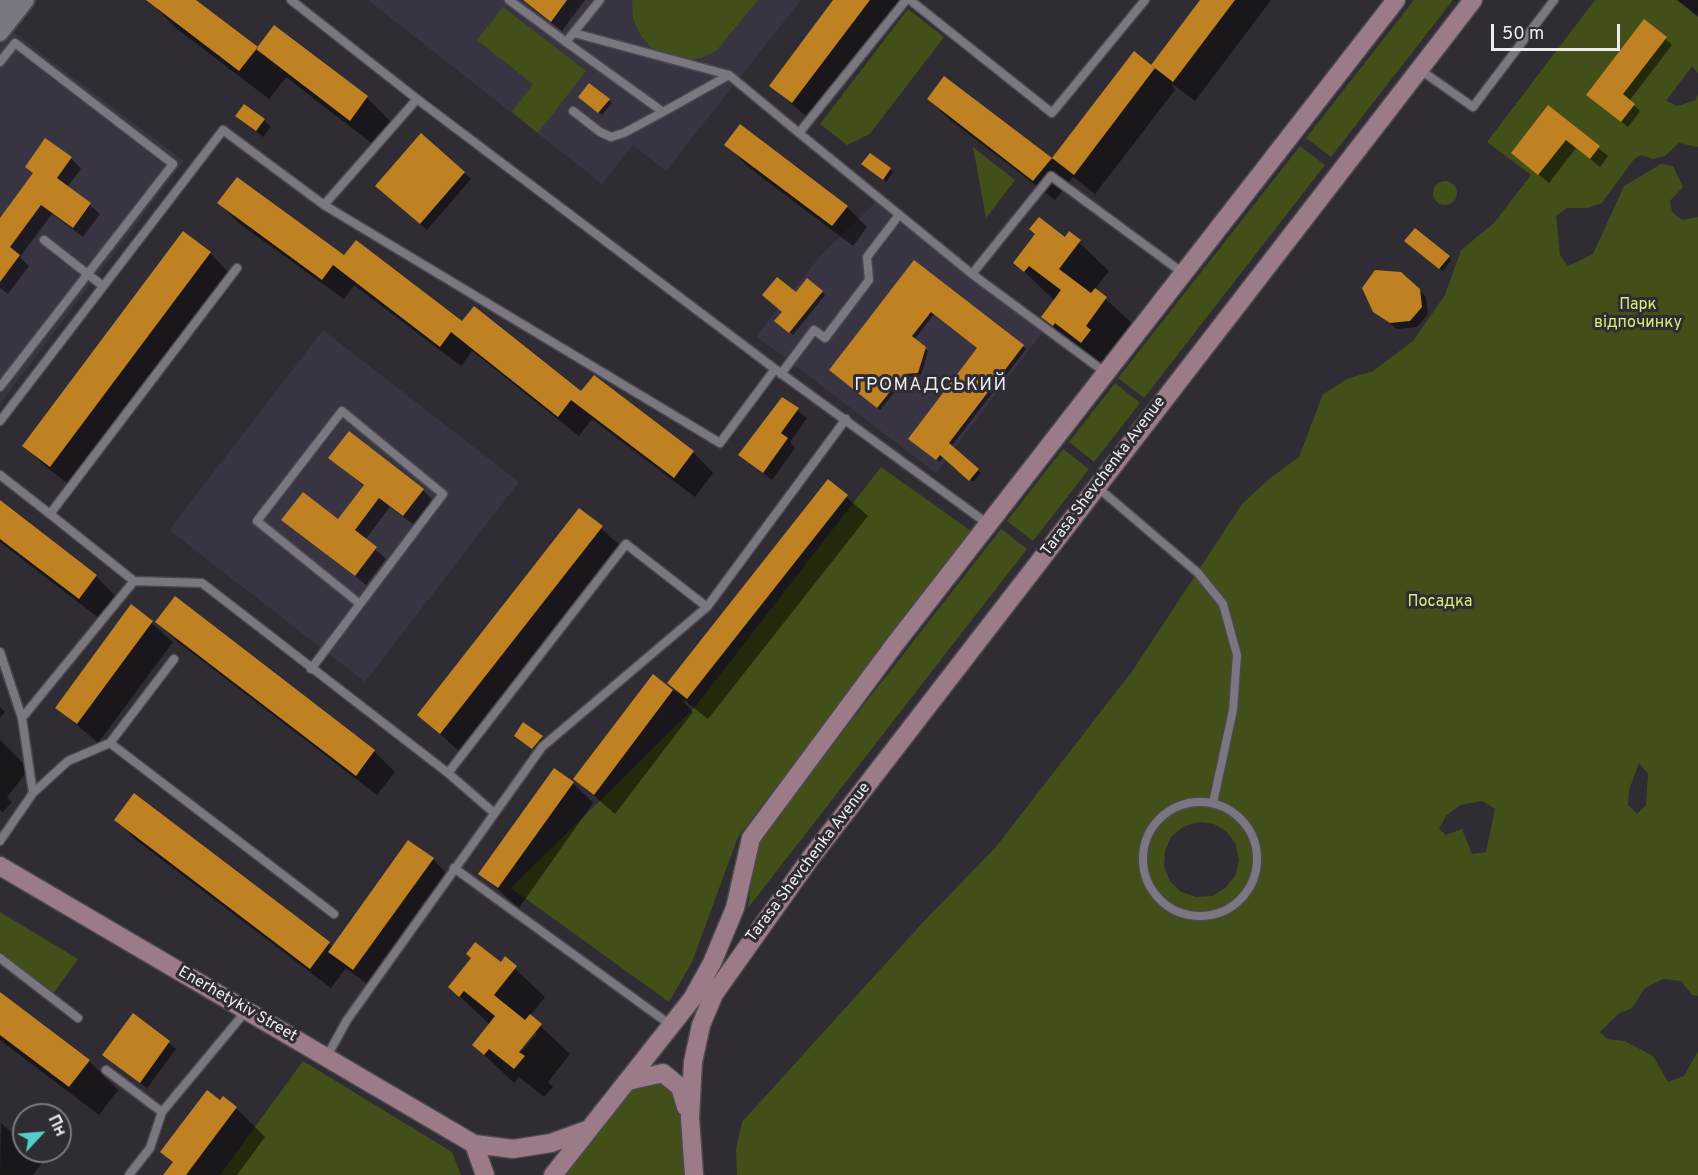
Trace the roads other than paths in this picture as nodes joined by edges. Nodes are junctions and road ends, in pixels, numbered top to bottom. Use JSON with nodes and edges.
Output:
{"nodes":[{"id":1,"x":10,"y":0,"type":"edge"},
{"id":2,"x":26,"y":0,"type":"edge"},
{"id":3,"x":291,"y":0,"type":"edge"},
{"id":4,"x":509,"y":0,"type":"edge"},
{"id":5,"x":600,"y":0,"type":"edge"},
{"id":6,"x":908,"y":0,"type":"edge"},
{"id":7,"x":1145,"y":0,"type":"edge"},
{"id":8,"x":1396,"y":0,"type":"edge"},
{"id":9,"x":1473,"y":0,"type":"edge"},
{"id":10,"x":1554,"y":0,"type":"edge"},
{"id":11,"x":0,"y":12,"type":"edge"},
{"id":12,"x":0,"y":33,"type":"edge"},
{"id":13,"x":574,"y":33,"type":"junction"},
{"id":14,"x":566,"y":42,"type":"junction"},
{"id":15,"x":0,"y":62,"type":"edge"},
{"id":16,"x":1419,"y":69,"type":"junction"},
{"id":17,"x":729,"y":75,"type":"junction"},
{"id":18,"x":417,"y":99,"type":"junction"},
{"id":19,"x":573,"y":111,"type":"dead end"},
{"id":20,"x":663,"y":112,"type":"junction"},
{"id":21,"x":799,"y":133,"type":"junction"},
{"id":22,"x":324,"y":205,"type":"junction"},
{"id":23,"x":899,"y":215,"type":"junction"},
{"id":24,"x":44,"y":240,"type":"dead end"},
{"id":25,"x":237,"y":267,"type":"dead end"},
{"id":26,"x":87,"y":274,"type":"junction"},
{"id":27,"x":972,"y":274,"type":"junction"},
{"id":28,"x":1184,"y":274,"type":"junction"},
{"id":29,"x":104,"y":286,"type":"junction"},
{"id":30,"x":778,"y":372,"type":"junction"},
{"id":31,"x":1106,"y":373,"type":"junction"},
{"id":32,"x":0,"y":387,"type":"edge"},
{"id":33,"x":846,"y":419,"type":"junction"},
{"id":34,"x":0,"y":420,"type":"edge"},
{"id":35,"x":0,"y":475,"type":"edge"},
{"id":36,"x":1095,"y":486,"type":"junction"},
{"id":37,"x":50,"y":514,"type":"junction"},
{"id":38,"x":988,"y":525,"type":"junction"},
{"id":39,"x":134,"y":581,"type":"junction"},
{"id":40,"x":360,"y":604,"type":"junction"},
{"id":41,"x":707,"y":607,"type":"junction"},
{"id":42,"x":0,"y":652,"type":"edge"},
{"id":43,"x":174,"y":658,"type":"dead end"},
{"id":44,"x":311,"y":669,"type":"junction"},
{"id":45,"x":22,"y":718,"type":"junction"},
{"id":46,"x":110,"y":743,"type":"junction"},
{"id":47,"x":448,"y":773,"type":"junction"},
{"id":48,"x":33,"y":793,"type":"junction"},
{"id":49,"x":1213,"y":803,"type":"junction"},
{"id":50,"x":493,"y":812,"type":"junction"},
{"id":51,"x":0,"y":841,"type":"edge"},
{"id":52,"x":0,"y":866,"type":"edge"},
{"id":53,"x":454,"y":868,"type":"junction"},
{"id":54,"x":334,"y":914,"type":"dead end"},
{"id":55,"x":0,"y":958,"type":"edge"},
{"id":56,"x":246,"y":1011,"type":"junction"},
{"id":57,"x":78,"y":1018,"type":"dead end"},
{"id":58,"x":673,"y":1026,"type":"junction"},
{"id":59,"x":326,"y":1058,"type":"junction"},
{"id":60,"x":106,"y":1070,"type":"dead end"},
{"id":61,"x":628,"y":1081,"type":"junction"},
{"id":62,"x":162,"y":1112,"type":"junction"},
{"id":63,"x":690,"y":1118,"type":"junction"},
{"id":64,"x":587,"y":1130,"type":"junction"},
{"id":65,"x":474,"y":1144,"type":"junction"},
{"id":66,"x":129,"y":1175,"type":"edge"},
{"id":67,"x":485,"y":1175,"type":"edge"},
{"id":68,"x":553,"y":1175,"type":"edge"},
{"id":69,"x":694,"y":1175,"type":"edge"}],
"edges":[{"from":1,"to":11,"type":"street"},
{"from":2,"to":12,"type":"street"},
{"from":3,"to":18,"type":"lane"},
{"from":4,"to":14,"type":"lane"},
{"from":5,"to":13,"type":"lane"},
{"from":6,"to":7,"type":"lane"},
{"from":6,"to":21,"type":"lane"},
{"from":8,"to":28,"type":"main road","name":"Tarasa Shevchenka Avenue"},
{"from":9,"to":16,"type":"main road","name":"Tarasa Shevchenka Avenue"},
{"from":10,"to":16,"type":"lane"},
{"from":13,"to":14,"type":"lane"},
{"from":13,"to":17,"type":"lane"},
{"from":14,"to":20,"type":"lane"},
{"from":15,"to":26,"type":"lane"},
{"from":16,"to":36,"type":"main road","name":"Tarasa Shevchenka Avenue"},
{"from":17,"to":20,"type":"lane"},
{"from":17,"to":21,"type":"lane"},
{"from":18,"to":22,"type":"lane"},
{"from":18,"to":30,"type":"lane"},
{"from":19,"to":20,"type":"lane"},
{"from":21,"to":23,"type":"lane"},
{"from":22,"to":29,"type":"lane"},
{"from":22,"to":30,"type":"lane"},
{"from":23,"to":27,"type":"lane"},
{"from":23,"to":30,"type":"lane"},
{"from":24,"to":26,"type":"lane"},
{"from":25,"to":37,"type":"lane"},
{"from":26,"to":29,"type":"lane"},
{"from":26,"to":32,"type":"lane"},
{"from":27,"to":28,"type":"lane"},
{"from":27,"to":31,"type":"lane"},
{"from":28,"to":31,"type":"main road","name":"Tarasa Shevchenka Avenue"},
{"from":29,"to":34,"type":"lane"},
{"from":30,"to":33,"type":"lane"},
{"from":31,"to":38,"type":"main road","name":"Tarasa Shevchenka Avenue"},
{"from":33,"to":38,"type":"lane"},
{"from":33,"to":41,"type":"lane"},
{"from":35,"to":37,"type":"lane"},
{"from":36,"to":49,"type":"lane"},
{"from":36,"to":63,"type":"main road","name":"Tarasa Shevchenka Avenue"},
{"from":37,"to":39,"type":"lane"},
{"from":38,"to":58,"type":"main road","name":"Tarasa Shevchenka Avenue"},
{"from":39,"to":44,"type":"lane"},
{"from":39,"to":45,"type":"lane"},
{"from":40,"to":40,"type":"lane"},
{"from":40,"to":44,"type":"lane"},
{"from":41,"to":47,"type":"lane"},
{"from":41,"to":50,"type":"lane"},
{"from":42,"to":45,"type":"lane"},
{"from":43,"to":46,"type":"lane"},
{"from":44,"to":47,"type":"lane"},
{"from":45,"to":48,"type":"lane"},
{"from":46,"to":48,"type":"lane"},
{"from":46,"to":54,"type":"lane"},
{"from":47,"to":50,"type":"lane"},
{"from":48,"to":51,"type":"lane"},
{"from":49,"to":49,"type":"lane"},
{"from":50,"to":53,"type":"lane"},
{"from":52,"to":56,"type":"main road","name":"Enerhetykiv Street"},
{"from":53,"to":58,"type":"lane"},
{"from":53,"to":59,"type":"lane"},
{"from":55,"to":57,"type":"lane"},
{"from":56,"to":59,"type":"main road","name":"Enerhetykiv Street"},
{"from":56,"to":62,"type":"lane"},
{"from":58,"to":61,"type":"main road","name":"Tarasa Shevchenka Avenue"},
{"from":59,"to":65,"type":"main road","name":"Enerhetykiv Street"},
{"from":60,"to":62,"type":"lane"},
{"from":61,"to":63,"type":"main road"},
{"from":61,"to":64,"type":"main road","name":"Tarasa Shevchenka Avenue"},
{"from":62,"to":66,"type":"lane"},
{"from":63,"to":69,"type":"main road"},
{"from":64,"to":65,"type":"main road"},
{"from":64,"to":68,"type":"main road","name":"Tarasa Shevchenka Avenue"},
{"from":65,"to":67,"type":"main road"}]}
